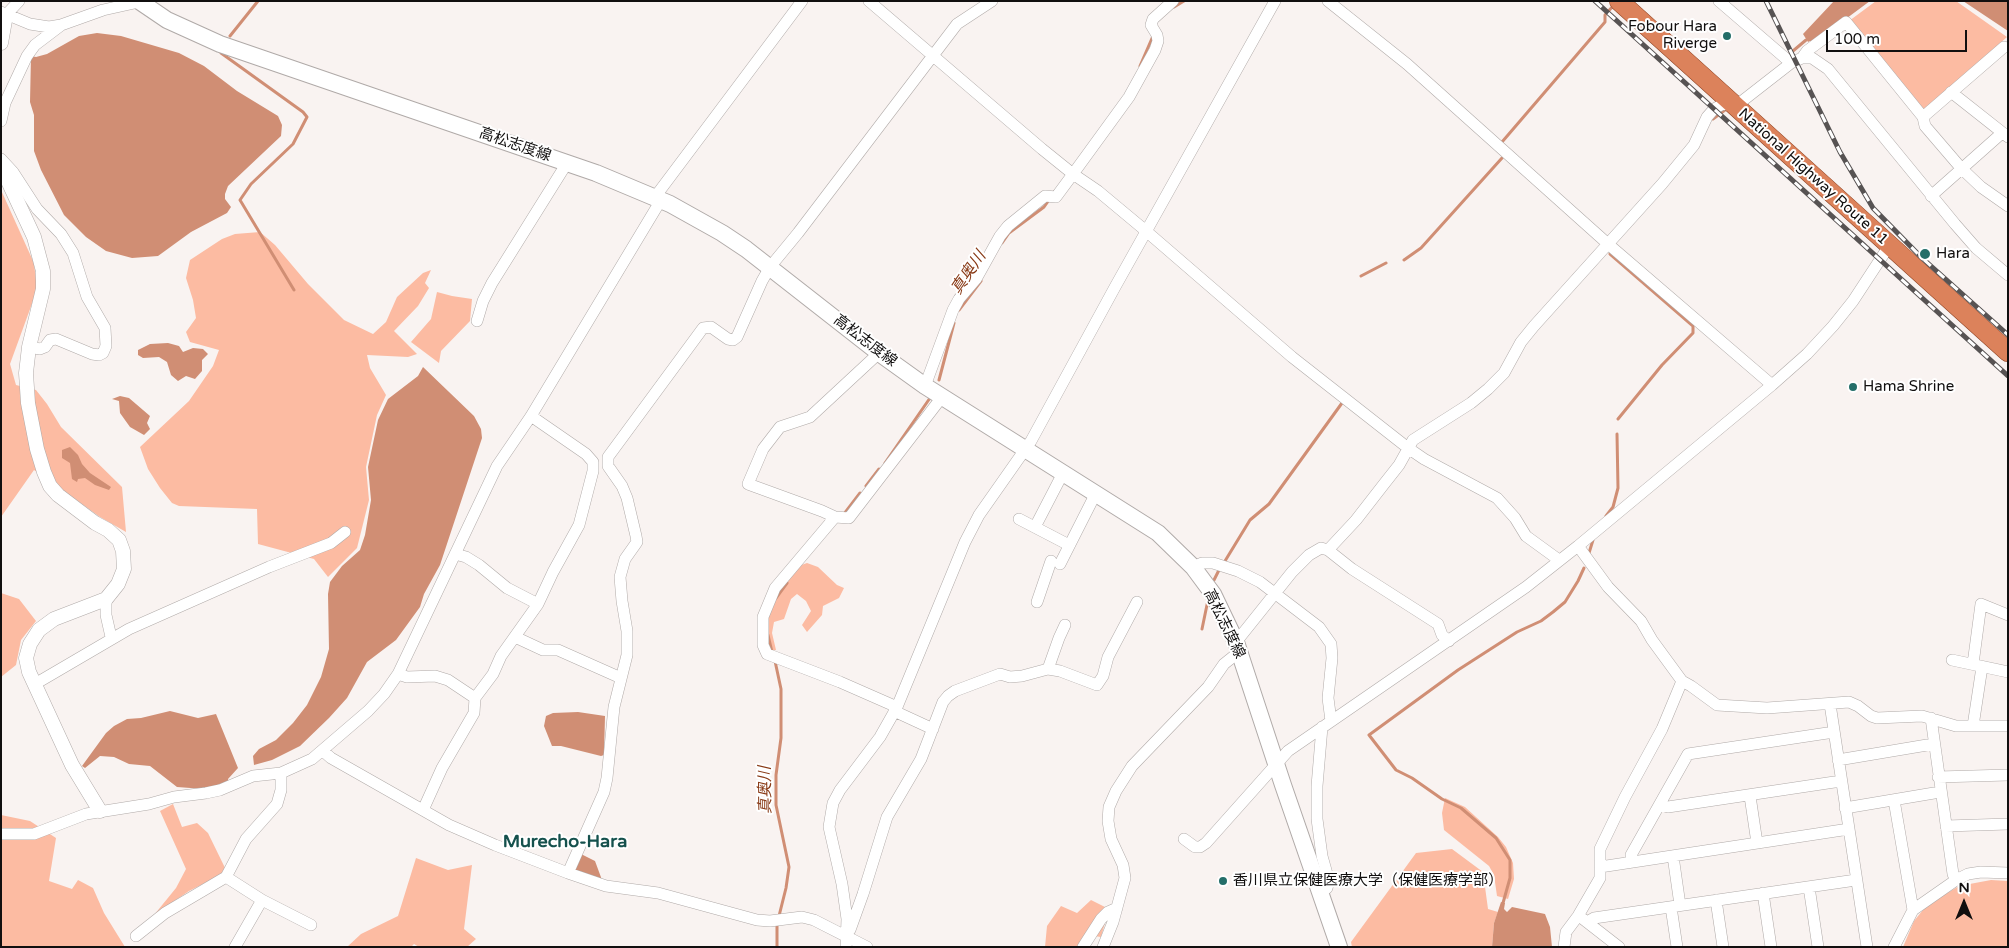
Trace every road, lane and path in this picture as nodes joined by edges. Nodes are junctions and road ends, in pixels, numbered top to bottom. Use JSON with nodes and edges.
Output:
{"nodes":[{"id":1,"x":19,"y":1,"type":"edge"},
{"id":2,"x":139,"y":1,"type":"edge"},
{"id":3,"x":802,"y":1,"type":"edge"},
{"id":4,"x":869,"y":1,"type":"edge"},
{"id":5,"x":992,"y":1,"type":"edge"},
{"id":6,"x":1173,"y":1,"type":"edge"},
{"id":7,"x":1276,"y":1,"type":"edge"},
{"id":8,"x":1328,"y":1,"type":"edge"},
{"id":9,"x":1619,"y":1,"type":"edge"},
{"id":10,"x":1719,"y":1,"type":"edge"},
{"id":11,"x":4,"y":13,"type":"edge"},
{"id":12,"x":61,"y":25,"type":"junction"},
{"id":13,"x":1,"y":43,"type":"edge"},
{"id":14,"x":2004,"y":47,"type":"dead end"},
{"id":15,"x":932,"y":55,"type":"junction"},
{"id":16,"x":1802,"y":58,"type":"junction"},
{"id":17,"x":1791,"y":63,"type":"junction"},
{"id":18,"x":1951,"y":92,"type":"junction"},
{"id":19,"x":1734,"y":106,"type":"junction"},
{"id":20,"x":1923,"y":117,"type":"junction"},
{"id":21,"x":1,"y":121,"type":"edge"},
{"id":22,"x":2005,"y":135,"type":"edge"},
{"id":23,"x":1,"y":159,"type":"edge"},
{"id":24,"x":567,"y":163,"type":"junction"},
{"id":25,"x":1,"y":166,"type":"edge"},
{"id":26,"x":1962,"y":168,"type":"junction"},
{"id":27,"x":1073,"y":174,"type":"junction"},
{"id":28,"x":1931,"y":196,"type":"junction"},
{"id":29,"x":658,"y":199,"type":"junction"},
{"id":30,"x":2008,"y":206,"type":"edge"},
{"id":31,"x":1146,"y":231,"type":"junction"},
{"id":32,"x":1608,"y":244,"type":"junction"},
{"id":33,"x":1889,"y":246,"type":"junction"},
{"id":34,"x":770,"y":267,"type":"junction"},
{"id":35,"x":2008,"y":275,"type":"edge"},
{"id":36,"x":477,"y":321,"type":"dead end"},
{"id":37,"x":29,"y":347,"type":"junction"},
{"id":38,"x":2008,"y":352,"type":"edge"},
{"id":39,"x":879,"y":353,"type":"junction"},
{"id":40,"x":1772,"y":385,"type":"junction"},
{"id":41,"x":925,"y":386,"type":"junction"},
{"id":42,"x":942,"y":397,"type":"junction"},
{"id":43,"x":531,"y":416,"type":"junction"},
{"id":44,"x":1408,"y":448,"type":"junction"},
{"id":45,"x":1025,"y":450,"type":"junction"},
{"id":46,"x":1064,"y":473,"type":"junction"},
{"id":47,"x":1096,"y":493,"type":"junction"},
{"id":48,"x":835,"y":517,"type":"junction"},
{"id":49,"x":1019,"y":518,"type":"dead end"},
{"id":50,"x":1035,"y":527,"type":"junction"},
{"id":51,"x":345,"y":532,"type":"dead end"},
{"id":52,"x":1070,"y":545,"type":"junction"},
{"id":53,"x":1578,"y":546,"type":"junction"},
{"id":54,"x":1328,"y":550,"type":"junction"},
{"id":55,"x":455,"y":554,"type":"junction"},
{"id":56,"x":1559,"y":560,"type":"junction"},
{"id":57,"x":1193,"y":567,"type":"junction"},
{"id":58,"x":1274,"y":593,"type":"junction"},
{"id":59,"x":106,"y":599,"type":"junction"},
{"id":60,"x":1037,"y":602,"type":"dead end"},
{"id":61,"x":1137,"y":602,"type":"dead end"},
{"id":62,"x":538,"y":604,"type":"junction"},
{"id":63,"x":2008,"y":615,"type":"edge"},
{"id":64,"x":1065,"y":625,"type":"dead end"},
{"id":65,"x":515,"y":637,"type":"junction"},
{"id":66,"x":111,"y":638,"type":"junction"},
{"id":67,"x":1449,"y":641,"type":"junction"},
{"id":68,"x":1238,"y":648,"type":"junction"},
{"id":69,"x":1952,"y":660,"type":"dead end"},
{"id":70,"x":1977,"y":665,"type":"junction"},
{"id":71,"x":1048,"y":669,"type":"junction"},
{"id":72,"x":2008,"y":672,"type":"edge"},
{"id":73,"x":398,"y":674,"type":"junction"},
{"id":74,"x":621,"y":678,"type":"junction"},
{"id":75,"x":1682,"y":681,"type":"junction"},
{"id":76,"x":35,"y":684,"type":"junction"},
{"id":77,"x":475,"y":698,"type":"junction"},
{"id":78,"x":1830,"y":704,"type":"junction"},
{"id":79,"x":896,"y":709,"type":"junction"},
{"id":80,"x":1930,"y":718,"type":"junction"},
{"id":81,"x":1327,"y":724,"type":"junction"},
{"id":82,"x":1972,"y":726,"type":"junction"},
{"id":83,"x":2008,"y":726,"type":"edge"},
{"id":84,"x":934,"y":729,"type":"junction"},
{"id":85,"x":1834,"y":732,"type":"junction"},
{"id":86,"x":1933,"y":744,"type":"junction"},
{"id":87,"x":323,"y":751,"type":"junction"},
{"id":88,"x":1838,"y":760,"type":"junction"},
{"id":89,"x":1276,"y":764,"type":"junction"},
{"id":90,"x":281,"y":773,"type":"junction"},
{"id":91,"x":2008,"y":775,"type":"edge"},
{"id":92,"x":1938,"y":777,"type":"junction"},
{"id":93,"x":1841,"y":781,"type":"junction"},
{"id":94,"x":1940,"y":792,"type":"junction"},
{"id":95,"x":1750,"y":796,"type":"junction"},
{"id":96,"x":1894,"y":800,"type":"junction"},
{"id":97,"x":1660,"y":805,"type":"junction"},
{"id":98,"x":1845,"y":808,"type":"junction"},
{"id":99,"x":423,"y":810,"type":"junction"},
{"id":100,"x":100,"y":811,"type":"junction"},
{"id":101,"x":2008,"y":824,"type":"edge"},
{"id":102,"x":1946,"y":826,"type":"junction"},
{"id":103,"x":1849,"y":829,"type":"junction"},
{"id":104,"x":1,"y":834,"type":"edge"},
{"id":105,"x":1184,"y":839,"type":"dead end"},
{"id":106,"x":1757,"y":843,"type":"junction"},
{"id":107,"x":1673,"y":856,"type":"junction"},
{"id":108,"x":1632,"y":862,"type":"junction"},
{"id":109,"x":1600,"y":867,"type":"junction"},
{"id":110,"x":568,"y":873,"type":"junction"},
{"id":111,"x":2008,"y":873,"type":"edge"},
{"id":112,"x":226,"y":877,"type":"junction"},
{"id":113,"x":1856,"y":880,"type":"junction"},
{"id":114,"x":1956,"y":880,"type":"junction"},
{"id":115,"x":1809,"y":887,"type":"junction"},
{"id":116,"x":1320,"y":893,"type":"junction"},
{"id":117,"x":1763,"y":893,"type":"junction"},
{"id":118,"x":262,"y":900,"type":"junction"},
{"id":119,"x":1716,"y":900,"type":"junction"},
{"id":120,"x":1676,"y":906,"type":"junction"},
{"id":121,"x":1117,"y":908,"type":"junction"},
{"id":122,"x":1913,"y":910,"type":"junction"},
{"id":123,"x":1583,"y":919,"type":"junction"},
{"id":124,"x":311,"y":924,"type":"dead end"},
{"id":125,"x":136,"y":936,"type":"dead end"},
{"id":126,"x":847,"y":942,"type":"edge"},
{"id":127,"x":235,"y":947,"type":"edge"},
{"id":128,"x":868,"y":947,"type":"edge"},
{"id":129,"x":1082,"y":947,"type":"edge"},
{"id":130,"x":1103,"y":947,"type":"edge"},
{"id":131,"x":1340,"y":947,"type":"edge"},
{"id":132,"x":1564,"y":947,"type":"edge"},
{"id":133,"x":1619,"y":947,"type":"edge"},
{"id":134,"x":1677,"y":947,"type":"edge"},
{"id":135,"x":1723,"y":947,"type":"edge"},
{"id":136,"x":1771,"y":947,"type":"edge"},
{"id":137,"x":1818,"y":947,"type":"edge"},
{"id":138,"x":1867,"y":947,"type":"edge"},
{"id":139,"x":1894,"y":947,"type":"edge"}],
"edges":[{"from":1,"to":11,"type":"street"},
{"from":2,"to":12,"type":"street"},
{"from":2,"to":24,"type":"main road","name":"高松志度線"},
{"from":3,"to":29,"type":"street"},
{"from":4,"to":15,"type":"street"},
{"from":5,"to":15,"type":"street"},
{"from":6,"to":27,"type":"street"},
{"from":7,"to":31,"type":"street"},
{"from":8,"to":32,"type":"street"},
{"from":9,"to":19,"type":"highway","name":"National Highway Route 11"},
{"from":10,"to":17,"type":"street"},
{"from":11,"to":12,"type":"street"},
{"from":11,"to":13,"type":"street"},
{"from":12,"to":21,"type":"street"},
{"from":14,"to":18,"type":"street"},
{"from":15,"to":27,"type":"street"},
{"from":15,"to":34,"type":"street"},
{"from":16,"to":17,"type":"street"},
{"from":16,"to":20,"type":"street"},
{"from":16,"to":28,"type":"street"},
{"from":17,"to":19,"type":"street"},
{"from":18,"to":20,"type":"street"},
{"from":18,"to":22,"type":"street"},
{"from":19,"to":32,"type":"street"},
{"from":19,"to":33,"type":"highway","name":"National Highway Route 11"},
{"from":20,"to":26,"type":"street"},
{"from":22,"to":26,"type":"street"},
{"from":23,"to":37,"type":"street"},
{"from":24,"to":29,"type":"main road","name":"高松志度線"},
{"from":24,"to":36,"type":"street"},
{"from":25,"to":37,"type":"street"},
{"from":26,"to":28,"type":"street"},
{"from":26,"to":30,"type":"street"},
{"from":27,"to":31,"type":"street"},
{"from":27,"to":41,"type":"street"},
{"from":28,"to":35,"type":"street"},
{"from":29,"to":34,"type":"main road","name":"高松志度線"},
{"from":29,"to":43,"type":"street"},
{"from":31,"to":44,"type":"street"},
{"from":31,"to":45,"type":"street"},
{"from":32,"to":40,"type":"street"},
{"from":32,"to":44,"type":"street"},
{"from":33,"to":38,"type":"highway","name":"National Highway Route 11"},
{"from":33,"to":40,"type":"street"},
{"from":34,"to":39,"type":"main road","name":"高松志度線"},
{"from":34,"to":74,"type":"street"},
{"from":37,"to":59,"type":"street"},
{"from":39,"to":41,"type":"main road","name":"高松志度線"},
{"from":39,"to":48,"type":"street"},
{"from":40,"to":53,"type":"street"},
{"from":41,"to":42,"type":"main road","name":"高松志度線"},
{"from":42,"to":45,"type":"main road","name":"高松志度線"},
{"from":42,"to":48,"type":"street"},
{"from":43,"to":55,"type":"street"},
{"from":43,"to":62,"type":"street"},
{"from":44,"to":54,"type":"street"},
{"from":44,"to":56,"type":"street"},
{"from":45,"to":46,"type":"main road","name":"高松志度線"},
{"from":45,"to":79,"type":"street"},
{"from":46,"to":47,"type":"main road","name":"高松志度線"},
{"from":46,"to":50,"type":"street"},
{"from":47,"to":52,"type":"street"},
{"from":47,"to":57,"type":"main road","name":"高松志度線"},
{"from":48,"to":79,"type":"street"},
{"from":49,"to":50,"type":"street"},
{"from":50,"to":52,"type":"street"},
{"from":51,"to":66,"type":"street"},
{"from":52,"to":60,"type":"street"},
{"from":53,"to":56,"type":"street"},
{"from":53,"to":75,"type":"street"},
{"from":54,"to":58,"type":"street"},
{"from":54,"to":67,"type":"street"},
{"from":55,"to":62,"type":"street"},
{"from":55,"to":73,"type":"street"},
{"from":56,"to":67,"type":"street"},
{"from":57,"to":58,"type":"street"},
{"from":57,"to":68,"type":"main road","name":"高松志度線"},
{"from":58,"to":68,"type":"street"},
{"from":58,"to":81,"type":"street"},
{"from":59,"to":66,"type":"street"},
{"from":59,"to":76,"type":"street"},
{"from":61,"to":71,"type":"street"},
{"from":62,"to":65,"type":"street"},
{"from":63,"to":70,"type":"street"},
{"from":64,"to":71,"type":"street"},
{"from":65,"to":74,"type":"street"},
{"from":65,"to":77,"type":"street"},
{"from":66,"to":76,"type":"street"},
{"from":67,"to":81,"type":"street"},
{"from":68,"to":89,"type":"main road","name":"高松志度線"},
{"from":68,"to":121,"type":"street"},
{"from":69,"to":70,"type":"street"},
{"from":70,"to":72,"type":"street"},
{"from":70,"to":82,"type":"street"},
{"from":71,"to":84,"type":"street"},
{"from":73,"to":77,"type":"street"},
{"from":73,"to":87,"type":"street"},
{"from":74,"to":110,"type":"street"},
{"from":75,"to":78,"type":"street"},
{"from":75,"to":109,"type":"street"},
{"from":76,"to":100,"type":"street"},
{"from":77,"to":99,"type":"street"},
{"from":78,"to":80,"type":"street"},
{"from":78,"to":85,"type":"street"},
{"from":79,"to":84,"type":"street"},
{"from":79,"to":126,"type":"street"},
{"from":80,"to":82,"type":"street"},
{"from":80,"to":86,"type":"street"},
{"from":81,"to":89,"type":"street"},
{"from":81,"to":116,"type":"street"},
{"from":82,"to":83,"type":"street"},
{"from":84,"to":126,"type":"street"},
{"from":85,"to":88,"type":"street"},
{"from":85,"to":97,"type":"street"},
{"from":86,"to":88,"type":"street"},
{"from":86,"to":92,"type":"street"},
{"from":87,"to":90,"type":"street"},
{"from":87,"to":99,"type":"street"},
{"from":88,"to":93,"type":"street"},
{"from":89,"to":105,"type":"street"},
{"from":89,"to":116,"type":"main road","name":"高松志度線"},
{"from":90,"to":100,"type":"street"},
{"from":90,"to":112,"type":"street"},
{"from":91,"to":92,"type":"street"},
{"from":92,"to":94,"type":"street"},
{"from":93,"to":95,"type":"street"},
{"from":93,"to":98,"type":"street"},
{"from":94,"to":96,"type":"street"},
{"from":94,"to":102,"type":"street"},
{"from":95,"to":97,"type":"street"},
{"from":95,"to":106,"type":"street"},
{"from":96,"to":98,"type":"street"},
{"from":96,"to":122,"type":"street"},
{"from":97,"to":108,"type":"street"},
{"from":98,"to":103,"type":"street"},
{"from":99,"to":110,"type":"street"},
{"from":100,"to":104,"type":"street"},
{"from":101,"to":102,"type":"street"},
{"from":102,"to":114,"type":"street"},
{"from":103,"to":106,"type":"street"},
{"from":103,"to":113,"type":"street"},
{"from":106,"to":107,"type":"street"},
{"from":107,"to":108,"type":"street"},
{"from":107,"to":120,"type":"street"},
{"from":108,"to":109,"type":"street"},
{"from":109,"to":123,"type":"street"},
{"from":110,"to":126,"type":"street"},
{"from":111,"to":114,"type":"street"},
{"from":112,"to":118,"type":"street"},
{"from":112,"to":125,"type":"street"},
{"from":113,"to":115,"type":"street"},
{"from":113,"to":138,"type":"street"},
{"from":114,"to":122,"type":"street"},
{"from":115,"to":117,"type":"street"},
{"from":115,"to":137,"type":"street"},
{"from":116,"to":131,"type":"main road","name":"高松志度線"},
{"from":117,"to":119,"type":"street"},
{"from":117,"to":136,"type":"street"},
{"from":118,"to":124,"type":"street"},
{"from":118,"to":127,"type":"street"},
{"from":119,"to":120,"type":"street"},
{"from":119,"to":135,"type":"street"},
{"from":120,"to":123,"type":"street"},
{"from":120,"to":134,"type":"street"},
{"from":121,"to":129,"type":"street"},
{"from":121,"to":130,"type":"street"},
{"from":122,"to":139,"type":"street"},
{"from":123,"to":132,"type":"street"},
{"from":123,"to":133,"type":"street"},
{"from":126,"to":128,"type":"street"}]}
